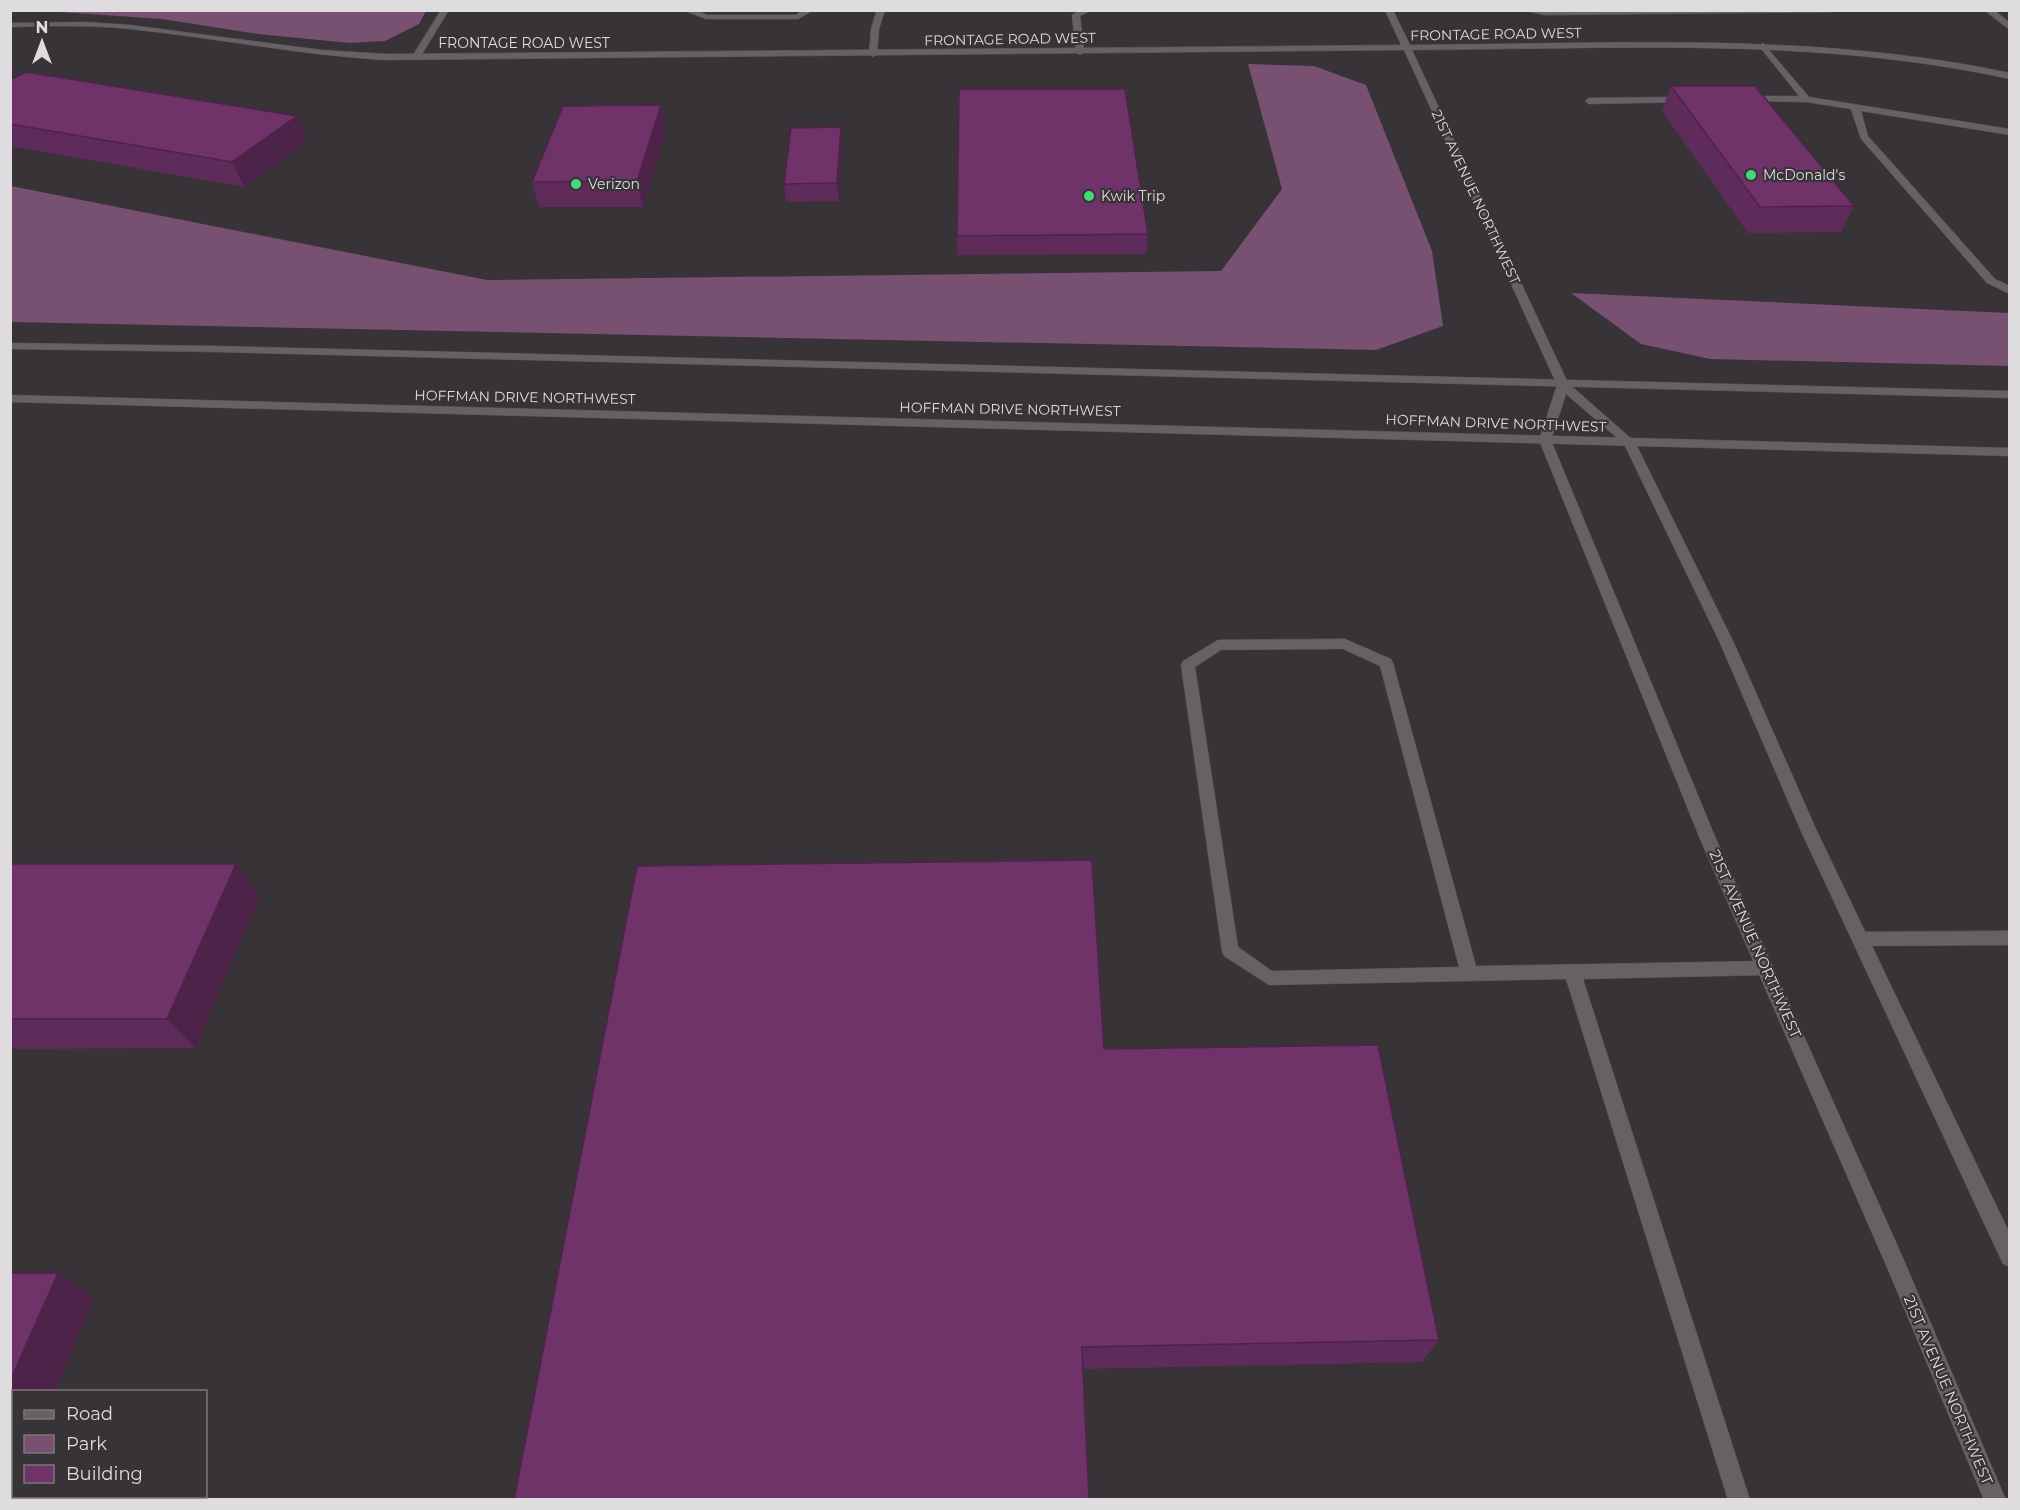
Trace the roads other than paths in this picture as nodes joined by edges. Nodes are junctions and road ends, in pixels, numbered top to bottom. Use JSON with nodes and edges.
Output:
{"nodes":[{"id":1,"x":446,"y":10,"type":"edge"},
{"id":2,"x":687,"y":10,"type":"edge"},
{"id":3,"x":810,"y":10,"type":"edge"},
{"id":4,"x":881,"y":10,"type":"edge"},
{"id":5,"x":1088,"y":10,"type":"edge"},
{"id":6,"x":1389,"y":10,"type":"edge"},
{"id":7,"x":1525,"y":10,"type":"edge"},
{"id":8,"x":1832,"y":10,"type":"edge"},
{"id":9,"x":1988,"y":10,"type":"edge"},
{"id":10,"x":10,"y":24,"type":"edge"},
{"id":11,"x":2010,"y":28,"type":"edge"},
{"id":12,"x":1763,"y":46,"type":"junction"},
{"id":13,"x":1406,"y":48,"type":"junction"},
{"id":14,"x":1080,"y":52,"type":"junction"},
{"id":15,"x":873,"y":54,"type":"junction"},
{"id":16,"x":416,"y":57,"type":"junction"},
{"id":17,"x":2010,"y":76,"type":"edge"},
{"id":18,"x":1743,"y":99,"type":"edge"},
{"id":19,"x":1806,"y":99,"type":"junction"},
{"id":20,"x":1696,"y":100,"type":"edge"},
{"id":21,"x":1590,"y":101,"type":"dead end"},
{"id":22,"x":1855,"y":107,"type":"junction"},
{"id":23,"x":2010,"y":132,"type":"edge"},
{"id":24,"x":2010,"y":291,"type":"edge"},
{"id":25,"x":10,"y":346,"type":"edge"},
{"id":26,"x":1563,"y":384,"type":"junction"},
{"id":27,"x":2010,"y":395,"type":"edge"},
{"id":28,"x":10,"y":398,"type":"edge"},
{"id":29,"x":1545,"y":440,"type":"junction"},
{"id":30,"x":1629,"y":442,"type":"junction"},
{"id":31,"x":2010,"y":452,"type":"edge"},
{"id":32,"x":2010,"y":938,"type":"edge"},
{"id":33,"x":1860,"y":939,"type":"junction"},
{"id":34,"x":1765,"y":968,"type":"junction"},
{"id":35,"x":1573,"y":974,"type":"junction"},
{"id":36,"x":1470,"y":975,"type":"junction"},
{"id":37,"x":2010,"y":1257,"type":"edge"},
{"id":38,"x":1739,"y":1500,"type":"edge"},
{"id":39,"x":1995,"y":1500,"type":"edge"}],
"edges":[{"from":1,"to":16,"type":"street"},
{"from":2,"to":3,"type":"street"},
{"from":4,"to":15,"type":"street"},
{"from":5,"to":14,"type":"street"},
{"from":6,"to":13,"type":"street","name":"21ST AVENUE NORTHWEST"},
{"from":7,"to":8,"type":"street"},
{"from":9,"to":11,"type":"street"},
{"from":10,"to":16,"type":"street","name":"FRONTAGE ROAD WEST"},
{"from":12,"to":13,"type":"street","name":"FRONTAGE ROAD WEST"},
{"from":12,"to":17,"type":"street","name":"FRONTAGE ROAD WEST"},
{"from":12,"to":19,"type":"street"},
{"from":13,"to":14,"type":"street","name":"FRONTAGE ROAD WEST"},
{"from":13,"to":26,"type":"street","name":"21ST AVENUE NORTHWEST"},
{"from":14,"to":15,"type":"street","name":"FRONTAGE ROAD WEST"},
{"from":15,"to":16,"type":"street","name":"FRONTAGE ROAD WEST"},
{"from":18,"to":19,"type":"street"},
{"from":19,"to":22,"type":"street"},
{"from":20,"to":21,"type":"street"},
{"from":22,"to":23,"type":"street"},
{"from":22,"to":24,"type":"street"},
{"from":25,"to":26,"type":"street"},
{"from":26,"to":27,"type":"street"},
{"from":26,"to":29,"type":"street"},
{"from":26,"to":30,"type":"street","name":"21ST AVENUE NORTHWEST"},
{"from":28,"to":29,"type":"street","name":"HOFFMAN DRIVE NORTHWEST"},
{"from":29,"to":30,"type":"street","name":"HOFFMAN DRIVE NORTHWEST"},
{"from":29,"to":34,"type":"street","name":"21ST AVENUE NORTHWEST"},
{"from":30,"to":31,"type":"street","name":"HOFFMAN DRIVE NORTHWEST"},
{"from":30,"to":33,"type":"street","name":"21ST AVENUE NORTHWEST"},
{"from":32,"to":33,"type":"street"},
{"from":33,"to":37,"type":"street","name":"21ST AVENUE NORTHWEST"},
{"from":34,"to":35,"type":"street"},
{"from":34,"to":39,"type":"street","name":"21ST AVENUE NORTHWEST"},
{"from":35,"to":36,"type":"street"},
{"from":35,"to":38,"type":"street"},
{"from":36,"to":36,"type":"street"}]}
